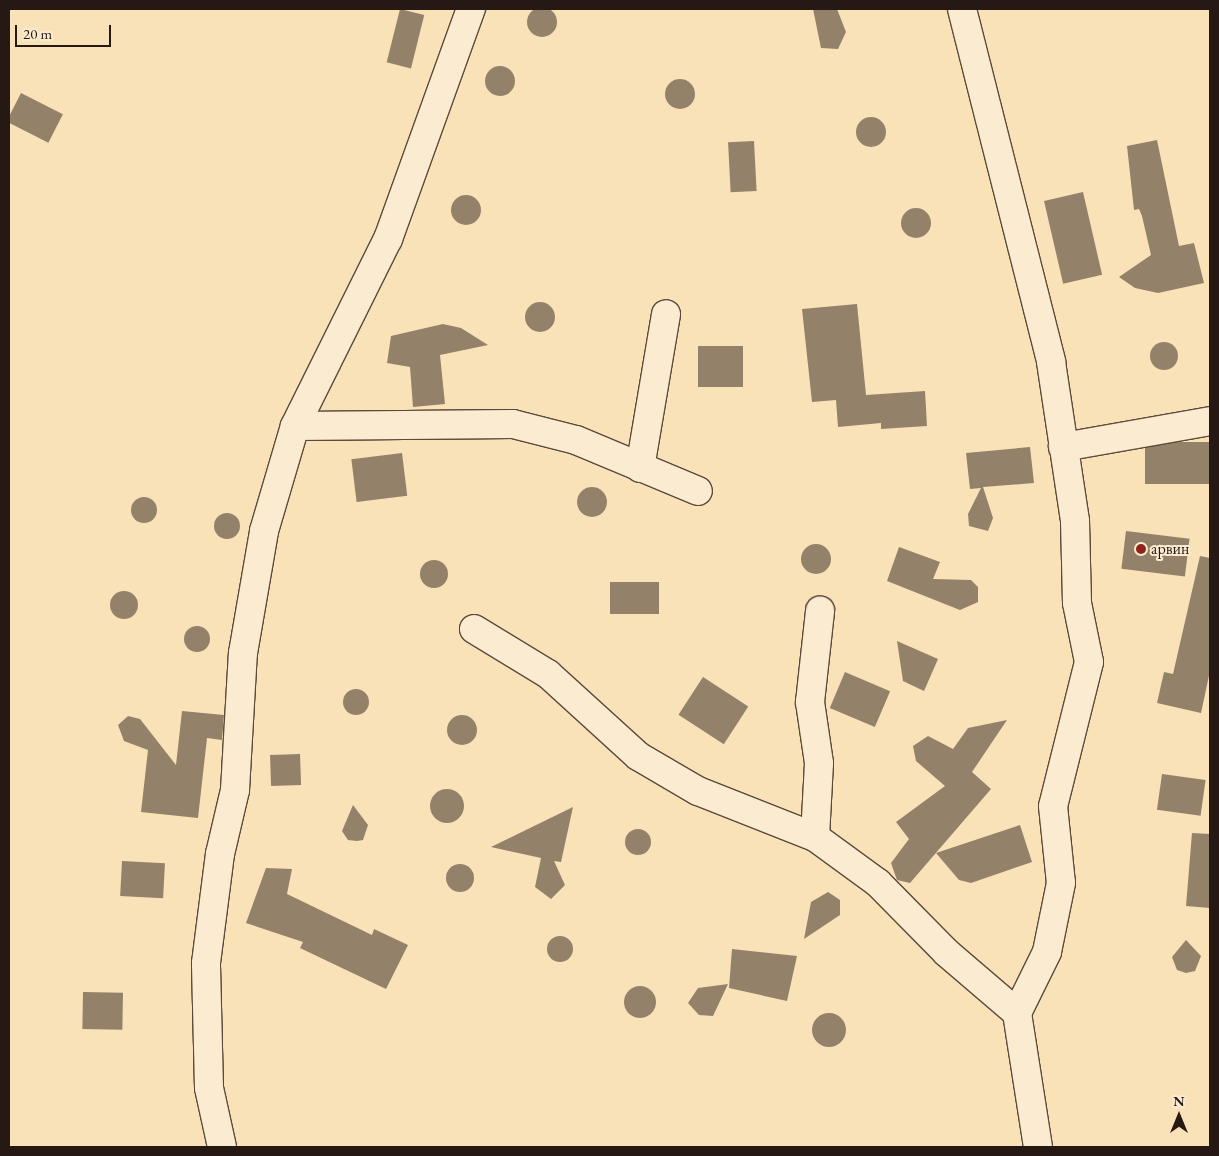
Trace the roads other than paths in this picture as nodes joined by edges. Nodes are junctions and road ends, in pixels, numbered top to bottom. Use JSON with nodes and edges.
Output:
{"nodes":[{"id":1,"x":471,"y":9,"type":"edge"},
{"id":2,"x":962,"y":9,"type":"edge"},
{"id":3,"x":666,"y":314,"type":"dead end"},
{"id":4,"x":1210,"y":421,"type":"edge"},
{"id":5,"x":295,"y":426,"type":"junction"},
{"id":6,"x":1063,"y":447,"type":"junction"},
{"id":7,"x":640,"y":468,"type":"junction"},
{"id":8,"x":698,"y":491,"type":"dead end"},
{"id":9,"x":820,"y":611,"type":"dead end"},
{"id":10,"x":474,"y":629,"type":"dead end"},
{"id":11,"x":815,"y":837,"type":"junction"},
{"id":12,"x":1016,"y":1013,"type":"junction"},
{"id":13,"x":222,"y":1147,"type":"edge"},
{"id":14,"x":1038,"y":1147,"type":"edge"}],
"edges":[{"from":1,"to":5,"type":"street"},
{"from":2,"to":6,"type":"street"},
{"from":3,"to":7,"type":"street"},
{"from":4,"to":6,"type":"street"},
{"from":5,"to":7,"type":"street"},
{"from":5,"to":13,"type":"street"},
{"from":6,"to":12,"type":"street"},
{"from":7,"to":8,"type":"street"},
{"from":9,"to":11,"type":"street"},
{"from":10,"to":11,"type":"street"},
{"from":11,"to":12,"type":"street"},
{"from":12,"to":14,"type":"street"}]}
